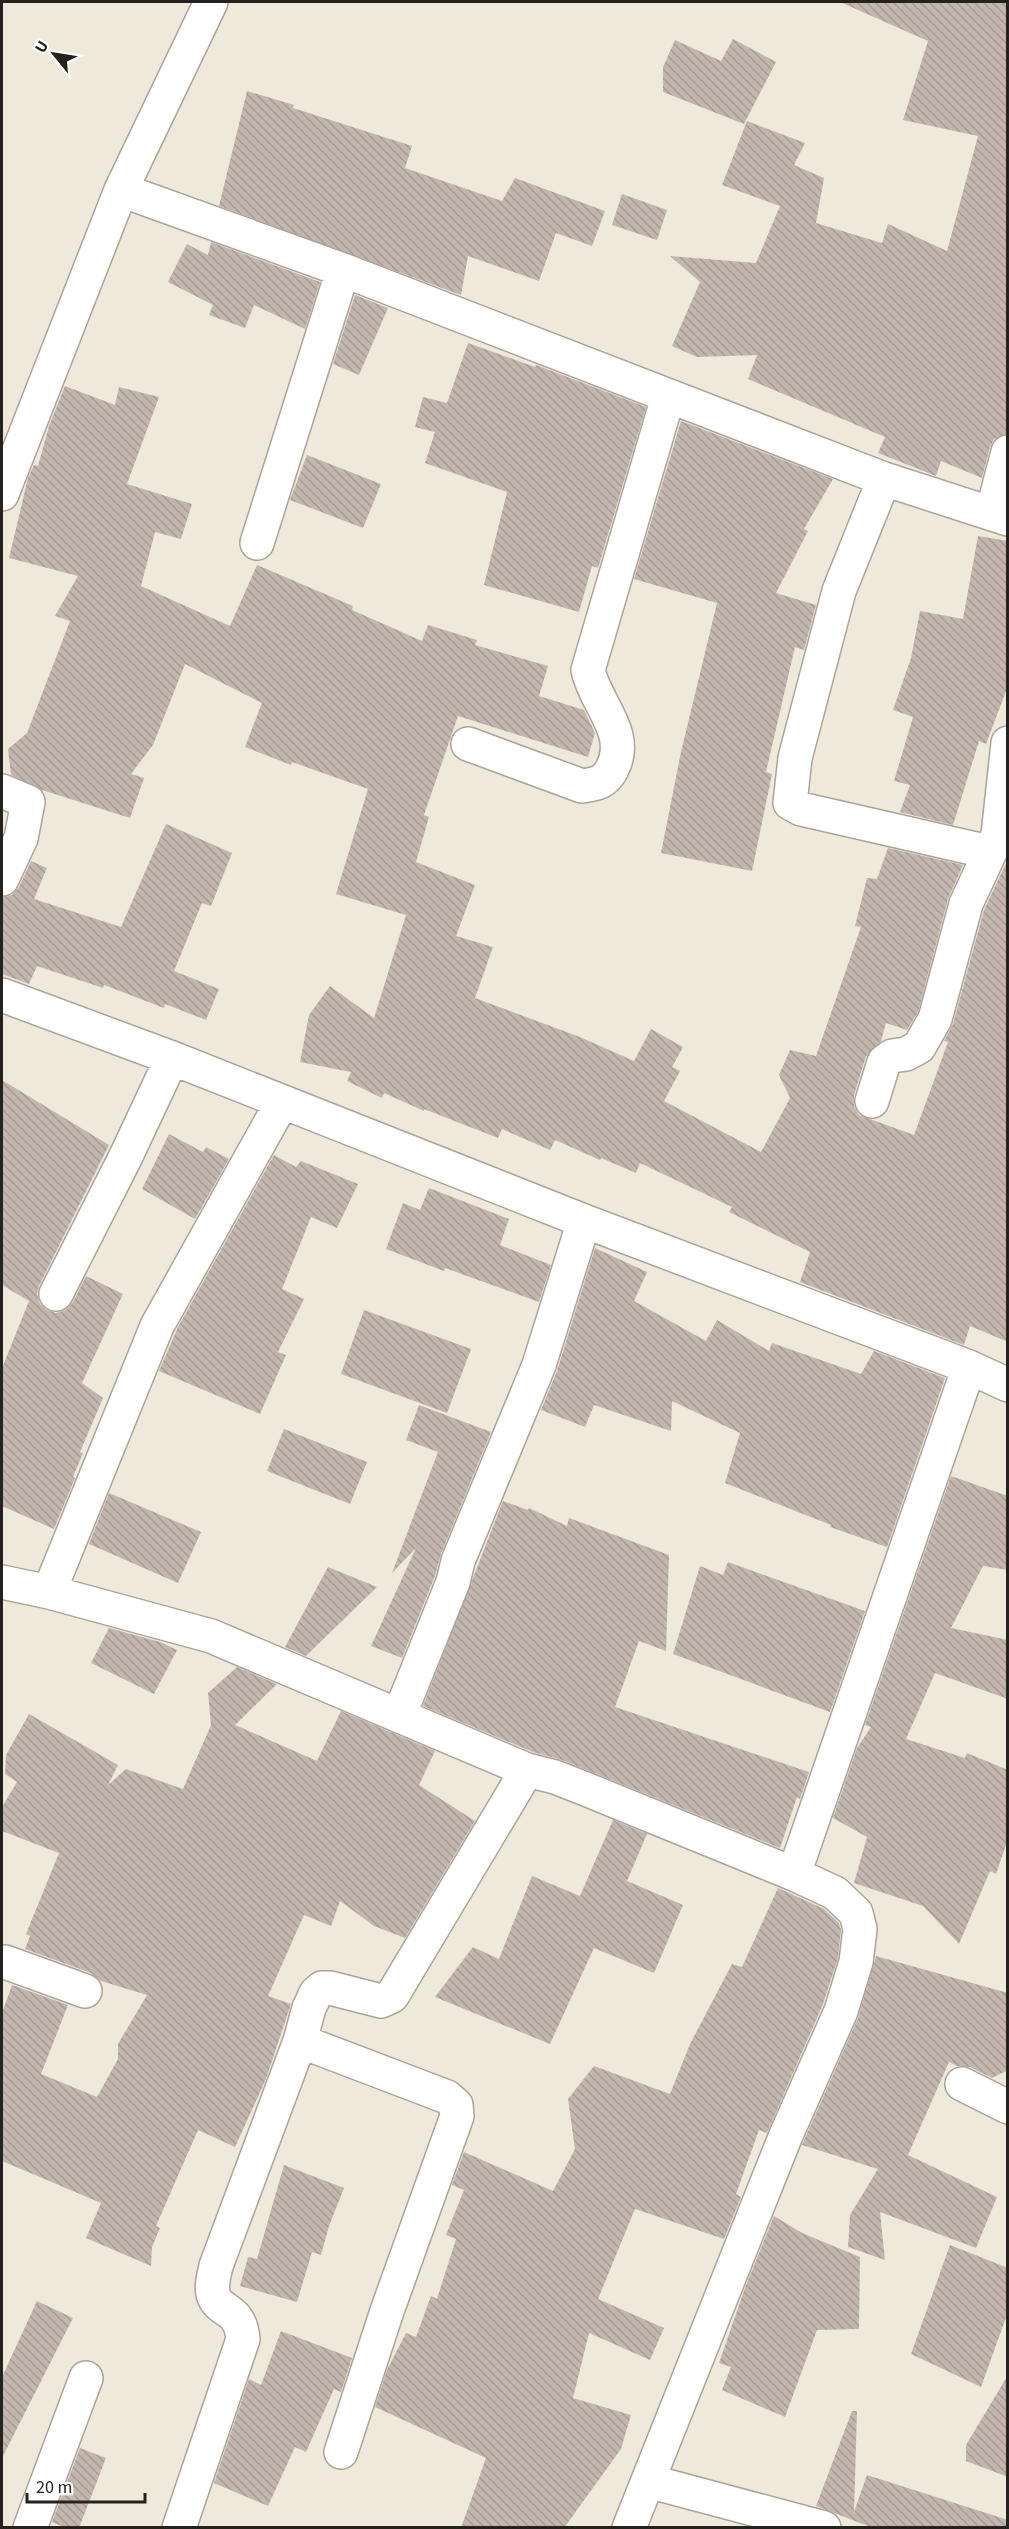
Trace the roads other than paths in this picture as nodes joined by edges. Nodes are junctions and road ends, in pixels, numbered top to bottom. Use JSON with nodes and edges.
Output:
{"nodes":[{"id":1,"x":211,"y":2,"type":"edge"},
{"id":2,"x":121,"y":190,"type":"junction"},
{"id":3,"x":343,"y":270,"type":"junction"},
{"id":4,"x":668,"y":397,"type":"junction"},
{"id":5,"x":1008,"y":452,"type":"edge"},
{"id":6,"x":884,"y":479,"type":"junction"},
{"id":7,"x":2,"y":494,"type":"edge"},
{"id":8,"x":1000,"y":516,"type":"edge"},
{"id":9,"x":257,"y":543,"type":"dead end"},
{"id":10,"x":1008,"y":743,"type":"edge"},
{"id":11,"x":468,"y":744,"type":"dead end"},
{"id":12,"x":2,"y":791,"type":"edge"},
{"id":13,"x":998,"y":842,"type":"edge"},
{"id":14,"x":2,"y":879,"type":"edge"},
{"id":15,"x":2,"y":995,"type":"edge"},
{"id":16,"x":172,"y":1058,"type":"junction"},
{"id":17,"x":872,"y":1101,"type":"dead end"},
{"id":18,"x":282,"y":1102,"type":"junction"},
{"id":19,"x":584,"y":1221,"type":"junction"},
{"id":20,"x":56,"y":1294,"type":"dead end"},
{"id":21,"x":969,"y":1367,"type":"junction"},
{"id":22,"x":1008,"y":1385,"type":"edge"},
{"id":23,"x":2,"y":1582,"type":"edge"},
{"id":24,"x":49,"y":1592,"type":"junction"},
{"id":25,"x":399,"y":1716,"type":"junction"},
{"id":26,"x":527,"y":1770,"type":"junction"},
{"id":27,"x":794,"y":1874,"type":"junction"},
{"id":28,"x":3,"y":1964,"type":"edge"},
{"id":29,"x":85,"y":1991,"type":"dead end"},
{"id":30,"x":300,"y":2041,"type":"junction"},
{"id":31,"x":962,"y":2084,"type":"dead end"},
{"id":32,"x":1008,"y":2107,"type":"edge"},
{"id":33,"x":86,"y":2378,"type":"dead end"},
{"id":34,"x":341,"y":2452,"type":"dead end"},
{"id":35,"x":648,"y":2481,"type":"junction"},
{"id":36,"x":30,"y":2528,"type":"edge"},
{"id":37,"x":179,"y":2528,"type":"edge"},
{"id":38,"x":629,"y":2528,"type":"edge"},
{"id":39,"x":824,"y":2528,"type":"edge"}],
"edges":[{"from":1,"to":2,"type":"street"},
{"from":2,"to":3,"type":"street"},
{"from":2,"to":7,"type":"street"},
{"from":3,"to":4,"type":"street"},
{"from":3,"to":9,"type":"street"},
{"from":4,"to":6,"type":"street"},
{"from":4,"to":11,"type":"street"},
{"from":5,"to":8,"type":"street"},
{"from":6,"to":8,"type":"street"},
{"from":6,"to":13,"type":"street"},
{"from":10,"to":13,"type":"street"},
{"from":12,"to":14,"type":"street"},
{"from":13,"to":17,"type":"street"},
{"from":15,"to":16,"type":"street"},
{"from":16,"to":18,"type":"street"},
{"from":16,"to":20,"type":"street"},
{"from":18,"to":19,"type":"street"},
{"from":18,"to":24,"type":"street"},
{"from":19,"to":21,"type":"street"},
{"from":19,"to":25,"type":"street"},
{"from":21,"to":22,"type":"street"},
{"from":21,"to":27,"type":"street"},
{"from":23,"to":24,"type":"street"},
{"from":24,"to":25,"type":"street"},
{"from":25,"to":26,"type":"street"},
{"from":26,"to":27,"type":"street"},
{"from":26,"to":30,"type":"street"},
{"from":27,"to":35,"type":"street"},
{"from":28,"to":29,"type":"street"},
{"from":30,"to":34,"type":"street"},
{"from":30,"to":37,"type":"street"},
{"from":31,"to":32,"type":"street"},
{"from":33,"to":36,"type":"street"},
{"from":35,"to":38,"type":"street"},
{"from":35,"to":39,"type":"street"}]}
